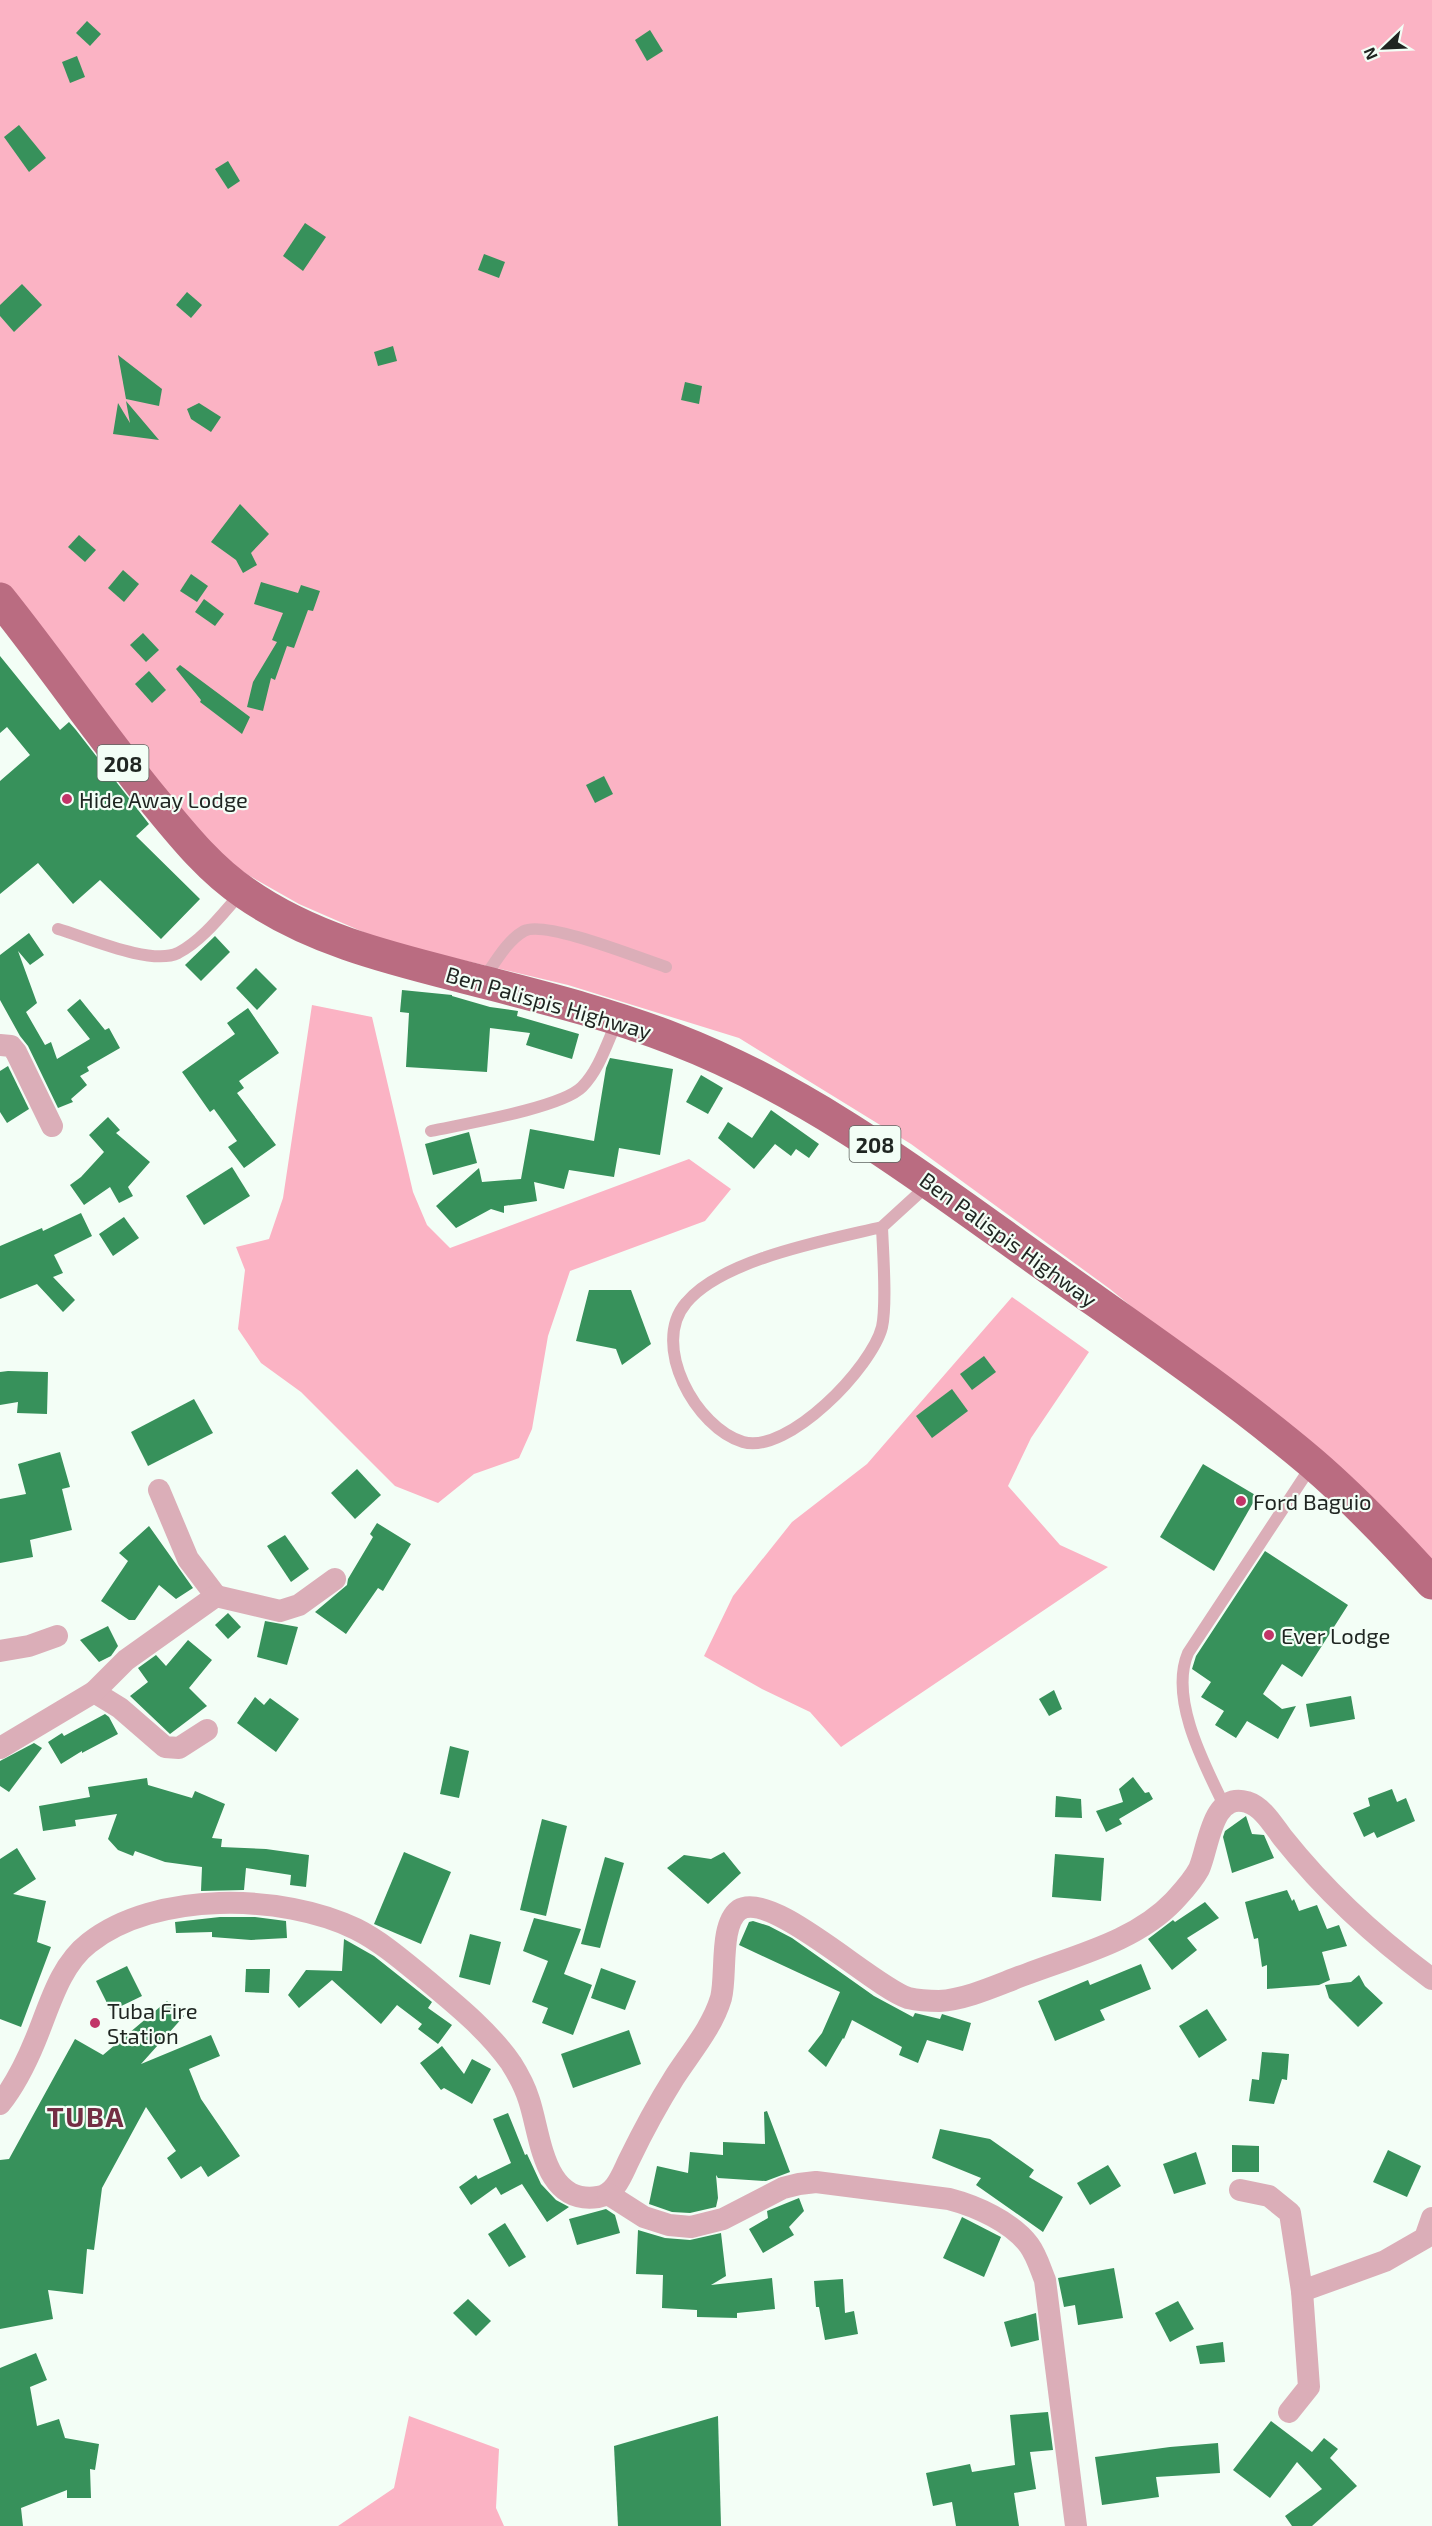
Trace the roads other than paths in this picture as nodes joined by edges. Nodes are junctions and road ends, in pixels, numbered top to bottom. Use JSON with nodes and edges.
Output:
{"nodes":[{"id":1,"x":0,"y":599,"type":"edge"},
{"id":2,"x":242,"y":892,"type":"junction"},
{"id":3,"x":58,"y":928,"type":"dead end"},
{"id":4,"x":666,"y":967,"type":"dead end"},
{"id":5,"x":482,"y":982,"type":"junction"},
{"id":6,"x":618,"y":1018,"type":"junction"},
{"id":7,"x":0,"y":1045,"type":"edge"},
{"id":8,"x":52,"y":1126,"type":"dead end"},
{"id":9,"x":430,"y":1131,"type":"dead end"},
{"id":10,"x":930,"y":1183,"type":"junction"},
{"id":11,"x":882,"y":1227,"type":"junction"},
{"id":12,"x":1312,"y":1464,"type":"junction"},
{"id":13,"x":159,"y":1490,"type":"dead end"},
{"id":14,"x":335,"y":1579,"type":"dead end"},
{"id":15,"x":1432,"y":1583,"type":"edge"},
{"id":16,"x":216,"y":1596,"type":"junction"},
{"id":17,"x":57,"y":1636,"type":"dead end"},
{"id":18,"x":0,"y":1651,"type":"edge"},
{"id":19,"x":93,"y":1692,"type":"junction"},
{"id":20,"x":207,"y":1730,"type":"dead end"},
{"id":21,"x":0,"y":1748,"type":"edge"},
{"id":22,"x":1224,"y":1805,"type":"junction"},
{"id":23,"x":1432,"y":1979,"type":"edge"},
{"id":24,"x":0,"y":2104,"type":"edge"},
{"id":25,"x":1240,"y":2190,"type":"dead end"},
{"id":26,"x":608,"y":2194,"type":"junction"},
{"id":27,"x":1430,"y":2235,"type":"edge"},
{"id":28,"x":1302,"y":2291,"type":"junction"},
{"id":29,"x":1289,"y":2412,"type":"dead end"},
{"id":30,"x":1076,"y":2526,"type":"edge"}],
"edges":[{"from":1,"to":2,"type":"main road","name":"Ben Palispis Highway","number":"208"},
{"from":2,"to":3,"type":"lane"},
{"from":2,"to":5,"type":"main road","name":"Ben Palispis Highway","number":"208"},
{"from":4,"to":5,"type":"lane"},
{"from":5,"to":6,"type":"main road","name":"Ben Palispis Highway","number":"208"},
{"from":6,"to":9,"type":"lane"},
{"from":6,"to":10,"type":"main road","name":"Ben Palispis Highway","number":"208"},
{"from":7,"to":8,"type":"street"},
{"from":10,"to":11,"type":"lane"},
{"from":10,"to":12,"type":"main road","name":"Ben Palispis Highway","number":"208"},
{"from":11,"to":11,"type":"lane"},
{"from":12,"to":15,"type":"main road","name":"Ben Palispis Highway","number":"208"},
{"from":12,"to":22,"type":"lane"},
{"from":13,"to":16,"type":"street"},
{"from":14,"to":16,"type":"street"},
{"from":16,"to":19,"type":"street"},
{"from":17,"to":18,"type":"street"},
{"from":19,"to":20,"type":"street"},
{"from":19,"to":21,"type":"street"},
{"from":22,"to":23,"type":"street"},
{"from":22,"to":26,"type":"street"},
{"from":24,"to":26,"type":"street"},
{"from":25,"to":28,"type":"street"},
{"from":26,"to":30,"type":"street"},
{"from":27,"to":28,"type":"street"},
{"from":28,"to":29,"type":"street"}]}
